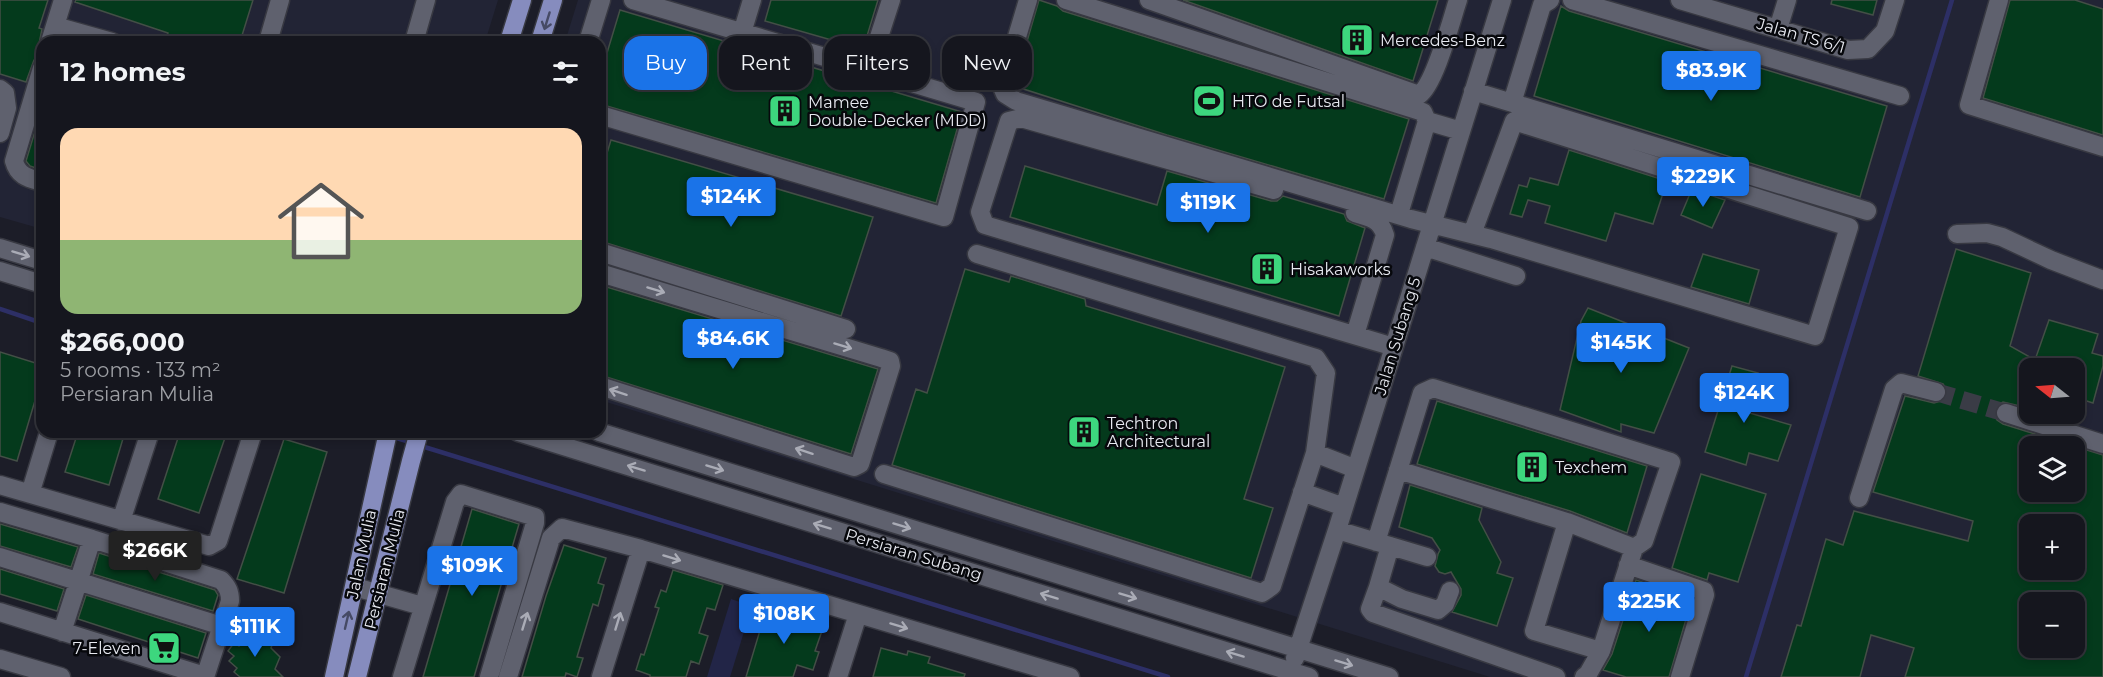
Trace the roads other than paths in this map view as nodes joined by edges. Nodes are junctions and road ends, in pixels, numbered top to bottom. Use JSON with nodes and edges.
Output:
{"nodes":[{"id":1,"x":63,"y":0,"type":"edge"},
{"id":2,"x":280,"y":0,"type":"edge"},
{"id":3,"x":426,"y":0,"type":"edge"},
{"id":4,"x":522,"y":0,"type":"edge"},
{"id":5,"x":553,"y":0,"type":"edge"},
{"id":6,"x":601,"y":0,"type":"edge"},
{"id":7,"x":633,"y":0,"type":"edge"},
{"id":8,"x":752,"y":0,"type":"edge"},
{"id":9,"x":891,"y":0,"type":"edge"},
{"id":10,"x":1028,"y":0,"type":"edge"},
{"id":11,"x":1066,"y":0,"type":"edge"},
{"id":12,"x":1149,"y":0,"type":"edge"},
{"id":13,"x":1458,"y":0,"type":"edge"},
{"id":14,"x":1502,"y":0,"type":"edge"},
{"id":15,"x":1550,"y":0,"type":"edge"},
{"id":16,"x":1572,"y":0,"type":"edge"},
{"id":17,"x":1787,"y":0,"type":"edge"},
{"id":18,"x":1895,"y":0,"type":"edge"},
{"id":19,"x":1999,"y":0,"type":"edge"},
{"id":20,"x":1688,"y":1,"type":"edge"},
{"id":21,"x":1778,"y":29,"type":"junction"},
{"id":22,"x":742,"y":33,"type":"junction"},
{"id":23,"x":52,"y":34,"type":"edge"},
{"id":24,"x":67,"y":36,"type":"edge"},
{"id":25,"x":270,"y":36,"type":"edge"},
{"id":26,"x":416,"y":36,"type":"edge"},
{"id":27,"x":511,"y":36,"type":"edge"},
{"id":28,"x":542,"y":36,"type":"edge"},
{"id":29,"x":590,"y":36,"type":"edge"},
{"id":30,"x":879,"y":36,"type":"edge"},
{"id":31,"x":824,"y":58,"type":"edge"},
{"id":32,"x":0,"y":89,"type":"edge"},
{"id":33,"x":36,"y":89,"type":"edge"},
{"id":34,"x":930,"y":89,"type":"edge"},
{"id":35,"x":1473,"y":91,"type":"junction"},
{"id":36,"x":1900,"y":96,"type":"dead end"},
{"id":37,"x":1512,"y":103,"type":"junction"},
{"id":38,"x":606,"y":117,"type":"edge"},
{"id":39,"x":1427,"y":121,"type":"junction"},
{"id":40,"x":1461,"y":131,"type":"junction"},
{"id":41,"x":0,"y":133,"type":"edge"},
{"id":42,"x":2103,"y":147,"type":"edge"},
{"id":43,"x":36,"y":180,"type":"edge"},
{"id":44,"x":1867,"y":211,"type":"dead end"},
{"id":45,"x":1399,"y":214,"type":"junction"},
{"id":46,"x":1432,"y":224,"type":"junction"},
{"id":47,"x":1472,"y":234,"type":"junction"},
{"id":48,"x":1957,"y":234,"type":"dead end"},
{"id":49,"x":1425,"y":247,"type":"junction"},
{"id":50,"x":0,"y":248,"type":"edge"},
{"id":51,"x":606,"y":254,"type":"edge"},
{"id":52,"x":977,"y":254,"type":"dead end"},
{"id":53,"x":36,"y":259,"type":"edge"},
{"id":54,"x":0,"y":271,"type":"edge"},
{"id":55,"x":606,"y":275,"type":"edge"},
{"id":56,"x":1516,"y":276,"type":"dead end"},
{"id":57,"x":2103,"y":280,"type":"edge"},
{"id":58,"x":36,"y":282,"type":"edge"},
{"id":59,"x":846,"y":329,"type":"dead end"},
{"id":60,"x":1355,"y":335,"type":"junction"},
{"id":61,"x":1394,"y":347,"type":"junction"},
{"id":62,"x":606,"y":388,"type":"edge"},
{"id":63,"x":1936,"y":392,"type":"tunnel mouth"},
{"id":64,"x":2006,"y":413,"type":"tunnel mouth"},
{"id":65,"x":606,"y":434,"type":"edge"},
{"id":66,"x":47,"y":438,"type":"edge"},
{"id":67,"x":148,"y":438,"type":"edge"},
{"id":68,"x":251,"y":438,"type":"edge"},
{"id":69,"x":386,"y":438,"type":"edge"},
{"id":70,"x":418,"y":438,"type":"edge"},
{"id":71,"x":537,"y":438,"type":"edge"},
{"id":72,"x":2103,"y":444,"type":"edge"},
{"id":73,"x":1315,"y":453,"type":"junction"},
{"id":74,"x":1356,"y":469,"type":"junction"},
{"id":75,"x":1398,"y":470,"type":"junction"},
{"id":76,"x":884,"y":474,"type":"dead end"},
{"id":77,"x":0,"y":485,"type":"edge"},
{"id":78,"x":1302,"y":492,"type":"junction"},
{"id":79,"x":30,"y":494,"type":"junction"},
{"id":80,"x":1859,"y":498,"type":"dead end"},
{"id":81,"x":1344,"y":507,"type":"junction"},
{"id":82,"x":0,"y":512,"type":"edge"},
{"id":83,"x":121,"y":520,"type":"junction"},
{"id":84,"x":1567,"y":522,"type":"junction"},
{"id":85,"x":1337,"y":530,"type":"junction"},
{"id":86,"x":92,"y":539,"type":"junction"},
{"id":87,"x":1383,"y":544,"type":"junction"},
{"id":88,"x":641,"y":549,"type":"junction"},
{"id":89,"x":0,"y":557,"type":"edge"},
{"id":90,"x":1427,"y":557,"type":"dead end"},
{"id":91,"x":1631,"y":557,"type":"junction"},
{"id":92,"x":78,"y":581,"type":"junction"},
{"id":93,"x":355,"y":586,"type":"junction"},
{"id":94,"x":1378,"y":587,"type":"junction"},
{"id":95,"x":1450,"y":591,"type":"dead end"},
{"id":96,"x":378,"y":593,"type":"junction"},
{"id":97,"x":422,"y":606,"type":"junction"},
{"id":98,"x":0,"y":612,"type":"edge"},
{"id":99,"x":858,"y":614,"type":"junction"},
{"id":100,"x":222,"y":626,"type":"junction"},
{"id":101,"x":62,"y":632,"type":"junction"},
{"id":102,"x":1298,"y":649,"type":"junction"},
{"id":103,"x":1600,"y":651,"type":"junction"},
{"id":104,"x":4,"y":665,"type":"edge"},
{"id":105,"x":1291,"y":671,"type":"junction"},
{"id":106,"x":1060,"y":675,"type":"edge"},
{"id":107,"x":1590,"y":676,"type":"edge"},
{"id":108,"x":62,"y":677,"type":"edge"},
{"id":109,"x":205,"y":677,"type":"edge"},
{"id":110,"x":334,"y":677,"type":"edge"},
{"id":111,"x":357,"y":677,"type":"edge"},
{"id":112,"x":402,"y":677,"type":"edge"},
{"id":113,"x":489,"y":677,"type":"edge"},
{"id":114,"x":508,"y":677,"type":"edge"},
{"id":115,"x":600,"y":677,"type":"edge"},
{"id":116,"x":838,"y":677,"type":"edge"},
{"id":117,"x":1309,"y":677,"type":"edge"},
{"id":118,"x":1389,"y":677,"type":"edge"},
{"id":119,"x":1556,"y":677,"type":"edge"},
{"id":120,"x":1680,"y":677,"type":"edge"}],
"edges":[{"from":1,"to":23,"type":"street"},
{"from":2,"to":25,"type":"street"},
{"from":3,"to":26,"type":"street"},
{"from":4,"to":27,"type":"main road"},
{"from":5,"to":28,"type":"main road","one_way":true},
{"from":6,"to":29,"type":"street"},
{"from":7,"to":22,"type":"street"},
{"from":8,"to":22,"type":"street"},
{"from":9,"to":30,"type":"street"},
{"from":10,"to":45,"type":"street"},
{"from":11,"to":39,"type":"street"},
{"from":12,"to":13,"type":"street"},
{"from":14,"to":35,"type":"street","name":"Jalan Subang 5"},
{"from":15,"to":37,"type":"street"},
{"from":16,"to":36,"type":"street"},
{"from":17,"to":21,"type":"street"},
{"from":18,"to":21,"type":"street","name":"Jalan TS 6/1"},
{"from":19,"to":42,"type":"street"},
{"from":20,"to":21,"type":"street","name":"Jalan TS 6/1"},
{"from":22,"to":31,"type":"street"},
{"from":23,"to":24,"type":"street"},
{"from":32,"to":41,"type":"street"},
{"from":33,"to":43,"type":"street"},
{"from":34,"to":38,"type":"street"},
{"from":35,"to":37,"type":"street"},
{"from":35,"to":40,"type":"street","name":"Jalan Subang 5"},
{"from":37,"to":44,"type":"street"},
{"from":39,"to":40,"type":"street"},
{"from":39,"to":45,"type":"street"},
{"from":40,"to":46,"type":"street","name":"Jalan Subang 5"},
{"from":45,"to":46,"type":"street"},
{"from":46,"to":47,"type":"street"},
{"from":46,"to":49,"type":"street","name":"Jalan Subang 5"},
{"from":47,"to":47,"type":"street"},
{"from":48,"to":57,"type":"street"},
{"from":49,"to":56,"type":"street"},
{"from":49,"to":61,"type":"street","name":"Jalan Subang 5"},
{"from":50,"to":53,"type":"street","one_way":true},
{"from":51,"to":59,"type":"street"},
{"from":52,"to":73,"type":"street"},
{"from":54,"to":58,"type":"street"},
{"from":55,"to":62,"type":"street","one_way":true},
{"from":60,"to":60,"type":"street"},
{"from":60,"to":61,"type":"street"},
{"from":61,"to":74,"type":"street","name":"Jalan Subang 5"},
{"from":63,"to":80,"type":"street"},
{"from":64,"to":72,"type":"street"},
{"from":65,"to":102,"type":"street","name":"Persiaran Subang","one_way":true},
{"from":66,"to":79,"type":"street"},
{"from":67,"to":83,"type":"street"},
{"from":68,"to":83,"type":"street"},
{"from":69,"to":93,"type":"main road","name":"Jalan Mulia"},
{"from":70,"to":96,"type":"main road","name":"Persiaran Mulia"},
{"from":105,"to":71,"type":"street","name":"Persiaran Subang","one_way":true},
{"from":73,"to":74,"type":"street"},
{"from":73,"to":78,"type":"street"},
{"from":74,"to":81,"type":"street","name":"Jalan Subang 5"},
{"from":75,"to":84,"type":"street"},
{"from":75,"to":87,"type":"street"},
{"from":75,"to":91,"type":"street"},
{"from":76,"to":78,"type":"street"},
{"from":77,"to":79,"type":"street"},
{"from":78,"to":81,"type":"street"},
{"from":79,"to":83,"type":"street"},
{"from":81,"to":85,"type":"street","name":"Jalan Subang 5"},
{"from":82,"to":86,"type":"street"},
{"from":84,"to":91,"type":"street"},
{"from":84,"to":103,"type":"street"},
{"from":85,"to":87,"type":"street"},
{"from":85,"to":102,"type":"street","name":"Jalan Subang 5"},
{"from":86,"to":92,"type":"street"},
{"from":86,"to":100,"type":"street"},
{"from":87,"to":90,"type":"street"},
{"from":87,"to":94,"type":"street"},
{"from":88,"to":99,"type":"street","one_way":true},
{"from":114,"to":88,"type":"street","one_way":true},
{"from":115,"to":88,"type":"street","one_way":true},
{"from":89,"to":92,"type":"street"},
{"from":91,"to":103,"type":"street"},
{"from":91,"to":120,"type":"street"},
{"from":92,"to":100,"type":"street"},
{"from":92,"to":101,"type":"street"},
{"from":93,"to":96,"type":"street"},
{"from":110,"to":93,"type":"main road","name":"Jalan Mulia","one_way":true},
{"from":94,"to":95,"type":"street"},
{"from":94,"to":119,"type":"street"},
{"from":96,"to":97,"type":"street"},
{"from":96,"to":111,"type":"main road","name":"Persiaran Mulia"},
{"from":97,"to":112,"type":"street"},
{"from":97,"to":113,"type":"street"},
{"from":98,"to":101,"type":"street"},
{"from":99,"to":106,"type":"street","one_way":true},
{"from":99,"to":116,"type":"street"},
{"from":100,"to":109,"type":"street"},
{"from":101,"to":109,"type":"street"},
{"from":102,"to":105,"type":"street","name":"Jalan Subang 5"},
{"from":102,"to":118,"type":"street","name":"Persiaran Subang","one_way":true},
{"from":103,"to":107,"type":"street"},
{"from":104,"to":108,"type":"street"},
{"from":105,"to":117,"type":"street","name":"Persiaran Subang"}]}
